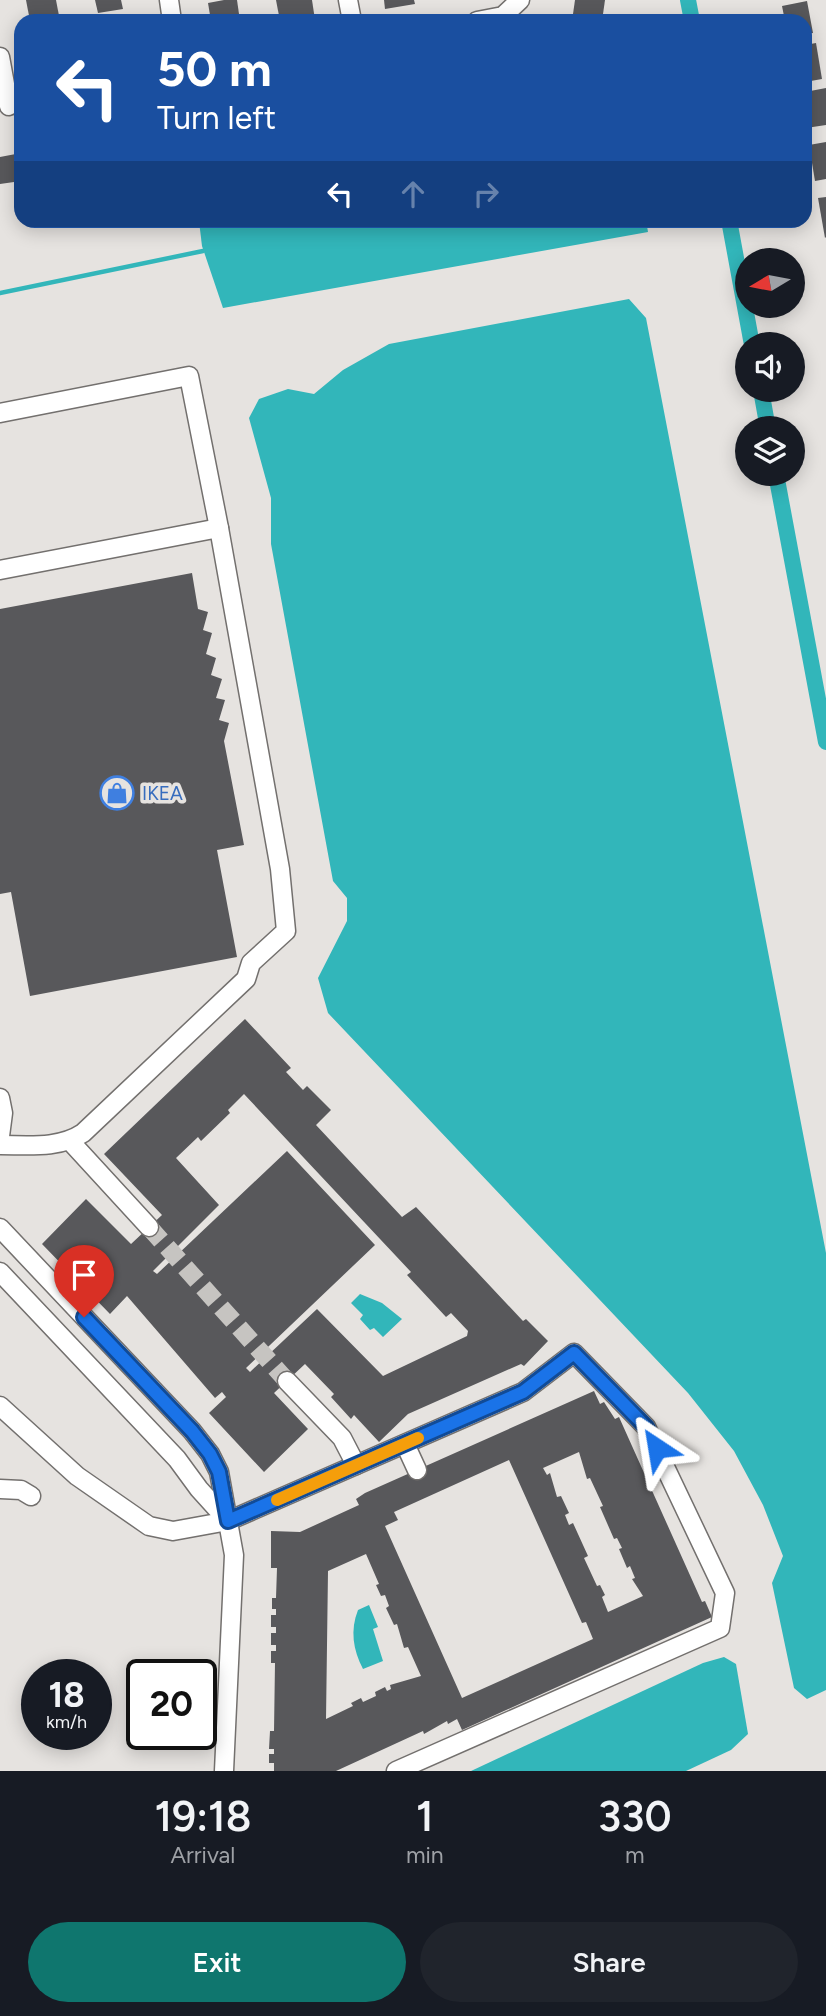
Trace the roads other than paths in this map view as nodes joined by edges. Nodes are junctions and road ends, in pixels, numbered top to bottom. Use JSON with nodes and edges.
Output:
{"nodes":[{"id":1,"x":519,"y":1,"type":"edge"},
{"id":2,"x":505,"y":14,"type":"edge"},
{"id":3,"x":0,"y":57,"type":"edge"},
{"id":4,"x":10,"y":106,"type":"edge"},
{"id":5,"x":0,"y":413,"type":"edge"},
{"id":6,"x":219,"y":528,"type":"junction"},
{"id":7,"x":0,"y":570,"type":"edge"},
{"id":8,"x":1,"y":1105,"type":"edge"},
{"id":9,"x":0,"y":1136,"type":"edge"},
{"id":10,"x":70,"y":1141,"type":"junction"},
{"id":11,"x":0,"y":1146,"type":"edge"},
{"id":12,"x":149,"y":1227,"type":"tunnel mouth"},
{"id":13,"x":0,"y":1228,"type":"edge"},
{"id":14,"x":0,"y":1272,"type":"edge"},
{"id":15,"x":287,"y":1381,"type":"tunnel mouth"},
{"id":16,"x":156,"y":1394,"type":"junction"},
{"id":17,"x":0,"y":1406,"type":"edge"},
{"id":18,"x":137,"y":1417,"type":"junction"},
{"id":19,"x":405,"y":1444,"type":"junction"},
{"id":20,"x":356,"y":1465,"type":"junction"},
{"id":21,"x":417,"y":1471,"type":"dead end"},
{"id":22,"x":0,"y":1489,"type":"edge"},
{"id":23,"x":31,"y":1496,"type":"dead end"},
{"id":24,"x":228,"y":1521,"type":"junction"},
{"id":25,"x":224,"y":1771,"type":"edge"},
{"id":26,"x":396,"y":1771,"type":"edge"}],
"edges":[{"from":1,"to":2,"type":"street"},
{"from":3,"to":4,"type":"street"},
{"from":5,"to":6,"type":"street"},
{"from":6,"to":7,"type":"street"},
{"from":6,"to":10,"type":"street"},
{"from":8,"to":9,"type":"street"},
{"from":10,"to":11,"type":"street"},
{"from":10,"to":12,"type":"street"},
{"from":13,"to":16,"type":"street"},
{"from":14,"to":18,"type":"street"},
{"from":15,"to":20,"type":"street"},
{"from":16,"to":18,"type":"street"},
{"from":16,"to":24,"type":"street"},
{"from":17,"to":24,"type":"street"},
{"from":18,"to":24,"type":"street"},
{"from":19,"to":20,"type":"street"},
{"from":19,"to":21,"type":"street"},
{"from":19,"to":26,"type":"street"},
{"from":20,"to":24,"type":"street"},
{"from":22,"to":23,"type":"street"},
{"from":24,"to":25,"type":"street"}]}
